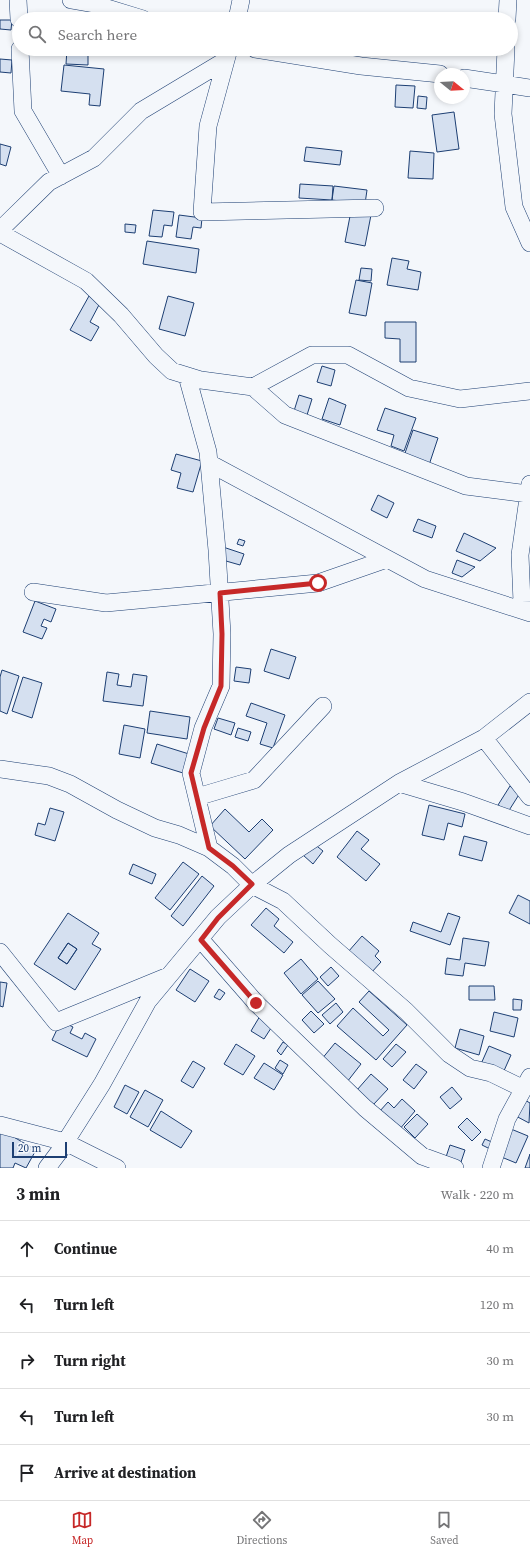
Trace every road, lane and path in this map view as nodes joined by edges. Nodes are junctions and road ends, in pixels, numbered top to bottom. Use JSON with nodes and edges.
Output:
{"nodes":[{"id":1,"x":18,"y":0,"type":"edge"},
{"id":2,"x":71,"y":0,"type":"edge"},
{"id":3,"x":241,"y":0,"type":"edge"},
{"id":4,"x":508,"y":0,"type":"edge"},
{"id":5,"x":19,"y":12,"type":"edge"},
{"id":6,"x":120,"y":12,"type":"edge"},
{"id":7,"x":239,"y":12,"type":"edge"},
{"id":8,"x":507,"y":12,"type":"edge"},
{"id":9,"x":20,"y":56,"type":"edge"},
{"id":10,"x":226,"y":56,"type":"edge"},
{"id":11,"x":228,"y":56,"type":"edge"},
{"id":12,"x":299,"y":56,"type":"edge"},
{"id":13,"x":506,"y":56,"type":"edge"},
{"id":14,"x":434,"y":73,"type":"edge"},
{"id":15,"x":470,"y":79,"type":"edge"},
{"id":16,"x":504,"y":85,"type":"junction"},
{"id":17,"x":530,"y":88,"type":"edge"},
{"id":18,"x":61,"y":176,"type":"junction"},
{"id":19,"x":374,"y":208,"type":"dead end"},
{"id":20,"x":0,"y":231,"type":"edge"},
{"id":21,"x":530,"y":243,"type":"edge"},
{"id":22,"x":187,"y":376,"type":"junction"},
{"id":23,"x":254,"y":387,"type":"junction"},
{"id":24,"x":530,"y":391,"type":"edge"},
{"id":25,"x":209,"y":463,"type":"junction"},
{"id":26,"x":529,"y":489,"type":"edge"},
{"id":27,"x":387,"y":559,"type":"junction"},
{"id":28,"x":33,"y":592,"type":"dead end"},
{"id":29,"x":220,"y":593,"type":"junction"},
{"id":30,"x":530,"y":611,"type":"edge"},
{"id":31,"x":530,"y":702,"type":"edge"},
{"id":32,"x":323,"y":706,"type":"dead end"},
{"id":33,"x":484,"y":738,"type":"junction"},
{"id":34,"x":0,"y":769,"type":"edge"},
{"id":35,"x":398,"y":783,"type":"junction"},
{"id":36,"x":197,"y":796,"type":"junction"},
{"id":37,"x":530,"y":797,"type":"edge"},
{"id":38,"x":530,"y":826,"type":"edge"},
{"id":39,"x":209,"y":848,"type":"junction"},
{"id":40,"x":252,"y":884,"type":"junction"},
{"id":41,"x":201,"y":940,"type":"junction"},
{"id":42,"x":0,"y":953,"type":"edge"},
{"id":43,"x":170,"y":975,"type":"junction"},
{"id":44,"x":527,"y":1083,"type":"edge"},
{"id":45,"x":0,"y":1125,"type":"edge"},
{"id":46,"x":65,"y":1142,"type":"junction"},
{"id":47,"x":47,"y":1168,"type":"edge"},
{"id":48,"x":117,"y":1168,"type":"edge"},
{"id":49,"x":455,"y":1168,"type":"edge"},
{"id":50,"x":491,"y":1168,"type":"edge"}],
"edges":[{"from":1,"to":5,"type":"street"},
{"from":2,"to":6,"type":"street"},
{"from":3,"to":7,"type":"street"},
{"from":4,"to":8,"type":"street"},
{"from":9,"to":18,"type":"street"},
{"from":10,"to":18,"type":"street"},
{"from":11,"to":19,"type":"street"},
{"from":12,"to":14,"type":"street"},
{"from":13,"to":16,"type":"street"},
{"from":15,"to":16,"type":"street"},
{"from":16,"to":17,"type":"street"},
{"from":16,"to":21,"type":"street"},
{"from":18,"to":20,"type":"street"},
{"from":20,"to":22,"type":"street"},
{"from":22,"to":23,"type":"street"},
{"from":22,"to":25,"type":"street"},
{"from":23,"to":24,"type":"street"},
{"from":23,"to":26,"type":"street"},
{"from":25,"to":27,"type":"street"},
{"from":25,"to":29,"type":"street"},
{"from":26,"to":30,"type":"street"},
{"from":27,"to":29,"type":"street"},
{"from":27,"to":30,"type":"street"},
{"from":28,"to":29,"type":"street"},
{"from":29,"to":36,"type":"street"},
{"from":31,"to":33,"type":"street"},
{"from":32,"to":36,"type":"street"},
{"from":33,"to":35,"type":"street"},
{"from":33,"to":37,"type":"street"},
{"from":34,"to":39,"type":"street"},
{"from":35,"to":38,"type":"street"},
{"from":35,"to":40,"type":"street"},
{"from":36,"to":39,"type":"street"},
{"from":39,"to":40,"type":"street"},
{"from":40,"to":41,"type":"street"},
{"from":40,"to":44,"type":"street"},
{"from":41,"to":43,"type":"street"},
{"from":41,"to":49,"type":"street"},
{"from":42,"to":43,"type":"street"},
{"from":43,"to":46,"type":"street"},
{"from":44,"to":50,"type":"street"},
{"from":45,"to":46,"type":"street"},
{"from":46,"to":47,"type":"street"},
{"from":46,"to":48,"type":"street"}]}
